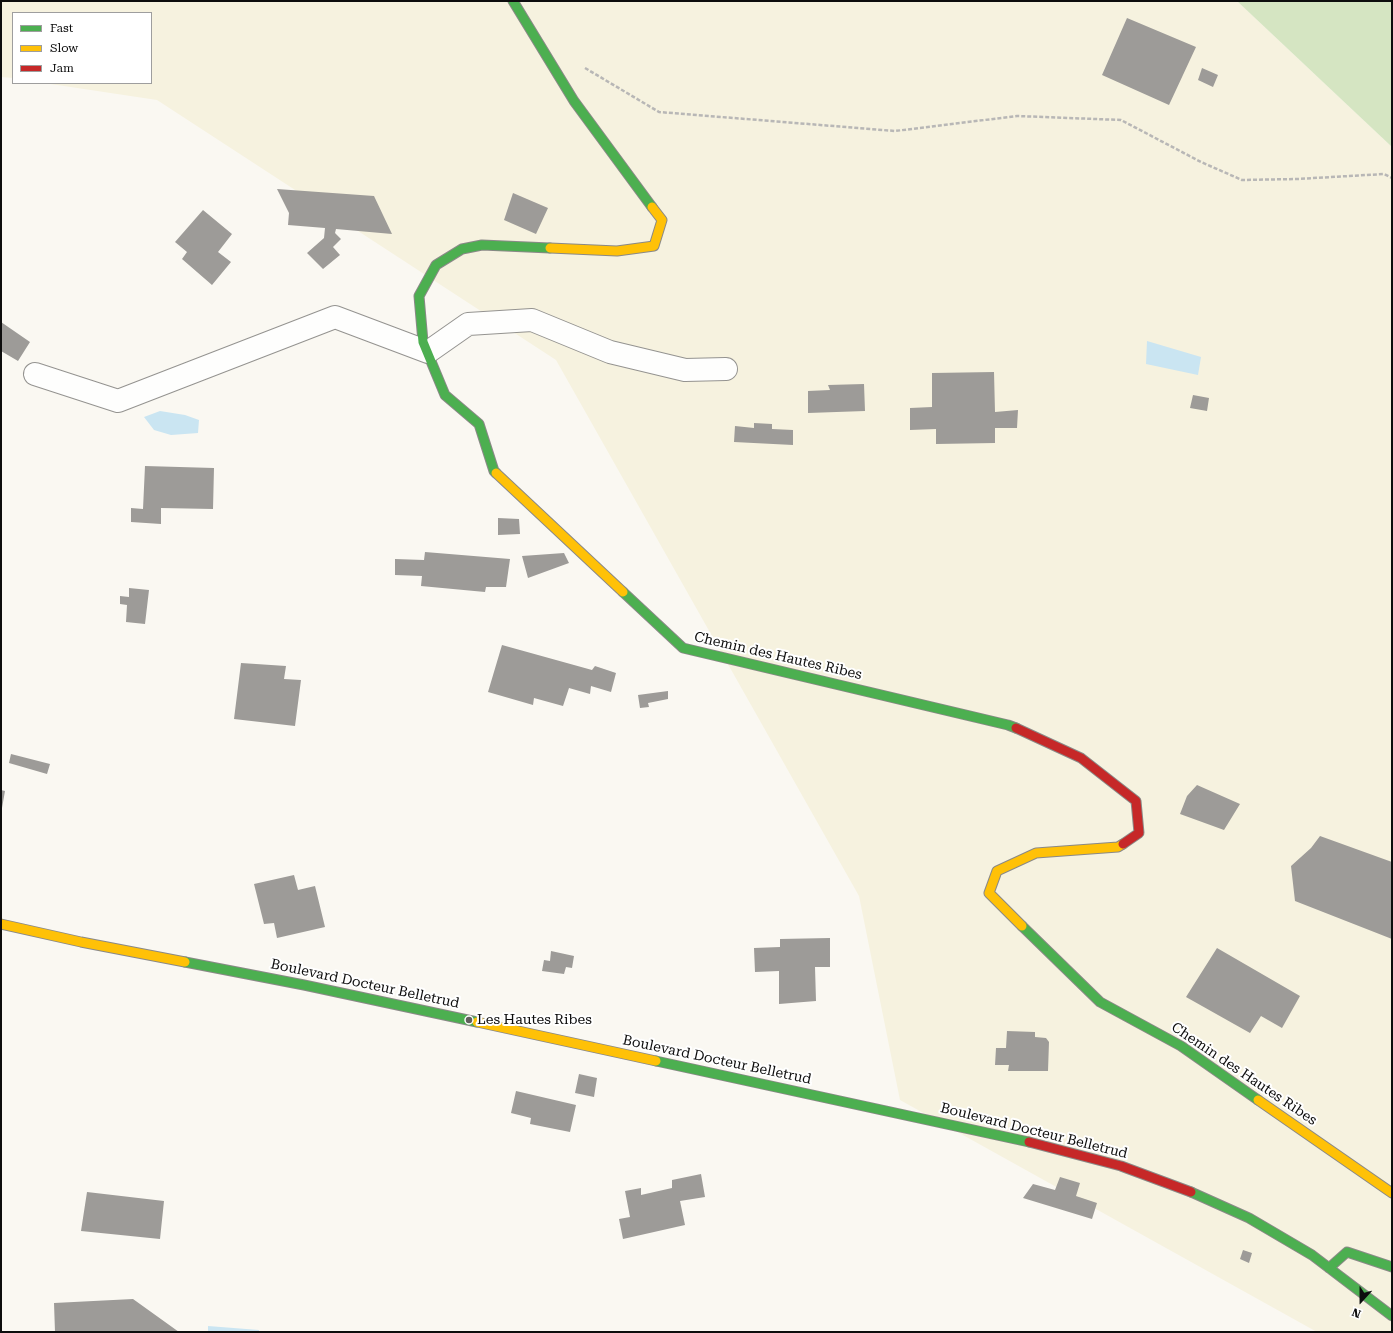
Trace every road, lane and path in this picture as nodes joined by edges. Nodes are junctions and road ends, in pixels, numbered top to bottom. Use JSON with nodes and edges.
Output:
{"nodes":[{"id":1,"x":513,"y":1,"type":"edge"},
{"id":2,"x":583,"y":66,"type":"dead end"},
{"id":3,"x":1392,"y":178,"type":"edge"},
{"id":4,"x":428,"y":352,"type":"junction"},
{"id":5,"x":726,"y":369,"type":"dead end"},
{"id":6,"x":35,"y":374,"type":"dead end"},
{"id":7,"x":1,"y":924,"type":"edge"},
{"id":8,"x":1392,"y":1192,"type":"edge"},
{"id":9,"x":1392,"y":1267,"type":"edge"},
{"id":10,"x":1329,"y":1268,"type":"junction"},
{"id":11,"x":1392,"y":1316,"type":"edge"}],
"edges":[{"from":1,"to":4,"type":"street","name":"Chemin des Hautes Ribes"},
{"from":2,"to":3,"type":"path"},
{"from":4,"to":5,"type":"street"},
{"from":4,"to":6,"type":"street"},
{"from":4,"to":8,"type":"street","name":"Chemin des Hautes Ribes"},
{"from":7,"to":10,"type":"street","name":"Boulevard Docteur Belletrud"},
{"from":9,"to":10,"type":"street"},
{"from":10,"to":11,"type":"street","name":"Boulevard Docteur Belletrud"}]}
